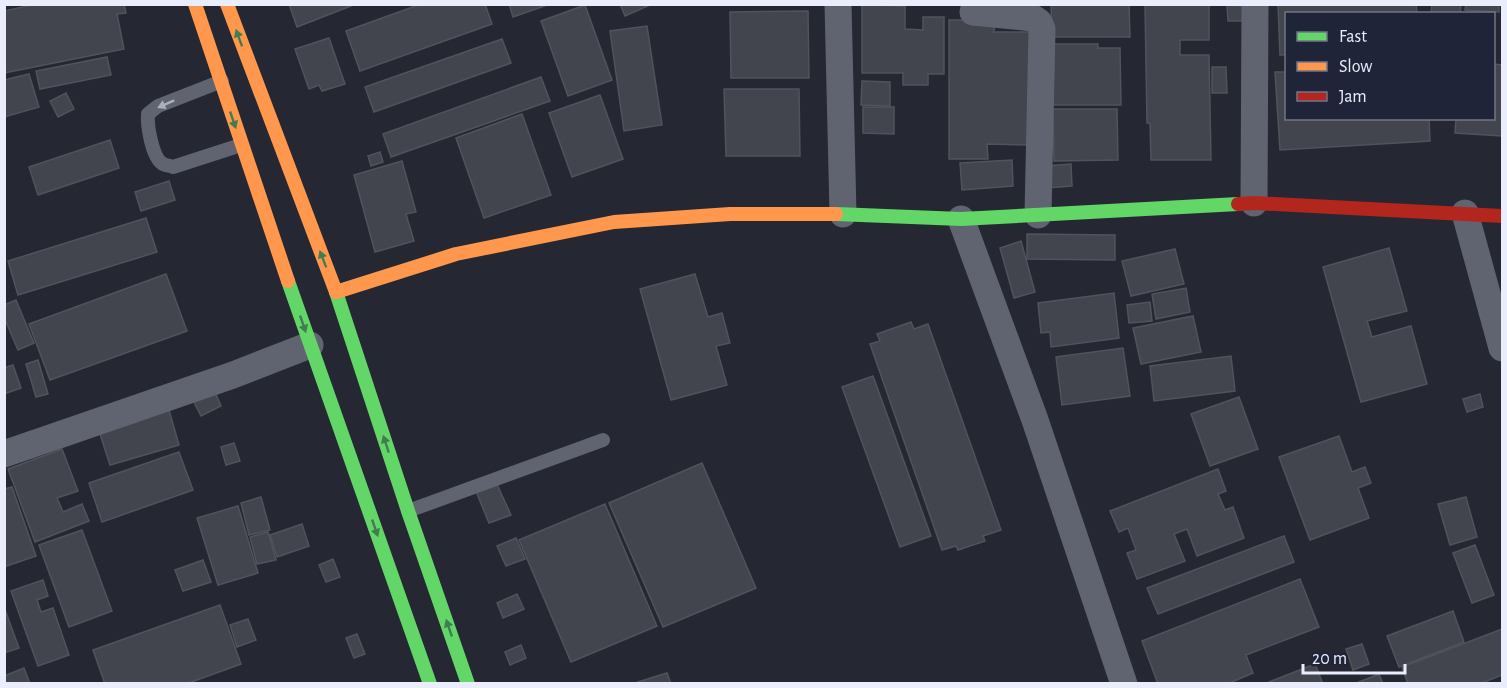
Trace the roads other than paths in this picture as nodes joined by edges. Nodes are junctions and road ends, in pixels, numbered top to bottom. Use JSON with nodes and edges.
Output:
{"nodes":[{"id":1,"x":195,"y":4,"type":"edge"},
{"id":2,"x":226,"y":4,"type":"edge"},
{"id":3,"x":838,"y":4,"type":"edge"},
{"id":4,"x":1255,"y":4,"type":"edge"},
{"id":5,"x":973,"y":12,"type":"dead end"},
{"id":6,"x":235,"y":77,"type":"junction"},
{"id":7,"x":241,"y":145,"type":"junction"},
{"id":8,"x":1254,"y":203,"type":"junction"},
{"id":9,"x":1465,"y":213,"type":"junction"},
{"id":10,"x":843,"y":214,"type":"junction"},
{"id":11,"x":1038,"y":215,"type":"junction"},
{"id":12,"x":1503,"y":216,"type":"edge"},
{"id":13,"x":961,"y":219,"type":"junction"},
{"id":14,"x":336,"y":292,"type":"junction"},
{"id":15,"x":310,"y":345,"type":"junction"},
{"id":16,"x":1503,"y":348,"type":"edge"},
{"id":17,"x":603,"y":440,"type":"dead end"},
{"id":18,"x":4,"y":454,"type":"edge"},
{"id":19,"x":408,"y":511,"type":"junction"},
{"id":20,"x":430,"y":684,"type":"edge"},
{"id":21,"x":468,"y":684,"type":"edge"},
{"id":22,"x":1124,"y":684,"type":"edge"}],
"edges":[{"from":1,"to":6,"type":"main road"},
{"from":6,"to":2,"type":"main road","one_way":true},
{"from":3,"to":10,"type":"street"},
{"from":4,"to":8,"type":"street"},
{"from":5,"to":11,"type":"street"},
{"from":6,"to":7,"type":"main road","one_way":true},
{"from":6,"to":7,"type":"lane","one_way":true},
{"from":14,"to":6,"type":"main road","one_way":true},
{"from":7,"to":15,"type":"main road","one_way":true},
{"from":8,"to":9,"type":"main road"},
{"from":8,"to":11,"type":"main road"},
{"from":9,"to":12,"type":"main road"},
{"from":9,"to":16,"type":"street"},
{"from":10,"to":13,"type":"main road"},
{"from":10,"to":14,"type":"main road"},
{"from":11,"to":13,"type":"main road"},
{"from":13,"to":22,"type":"street"},
{"from":19,"to":14,"type":"main road","one_way":true},
{"from":15,"to":18,"type":"street"},
{"from":15,"to":20,"type":"main road","one_way":true},
{"from":17,"to":19,"type":"lane"},
{"from":21,"to":19,"type":"main road","one_way":true}]}
